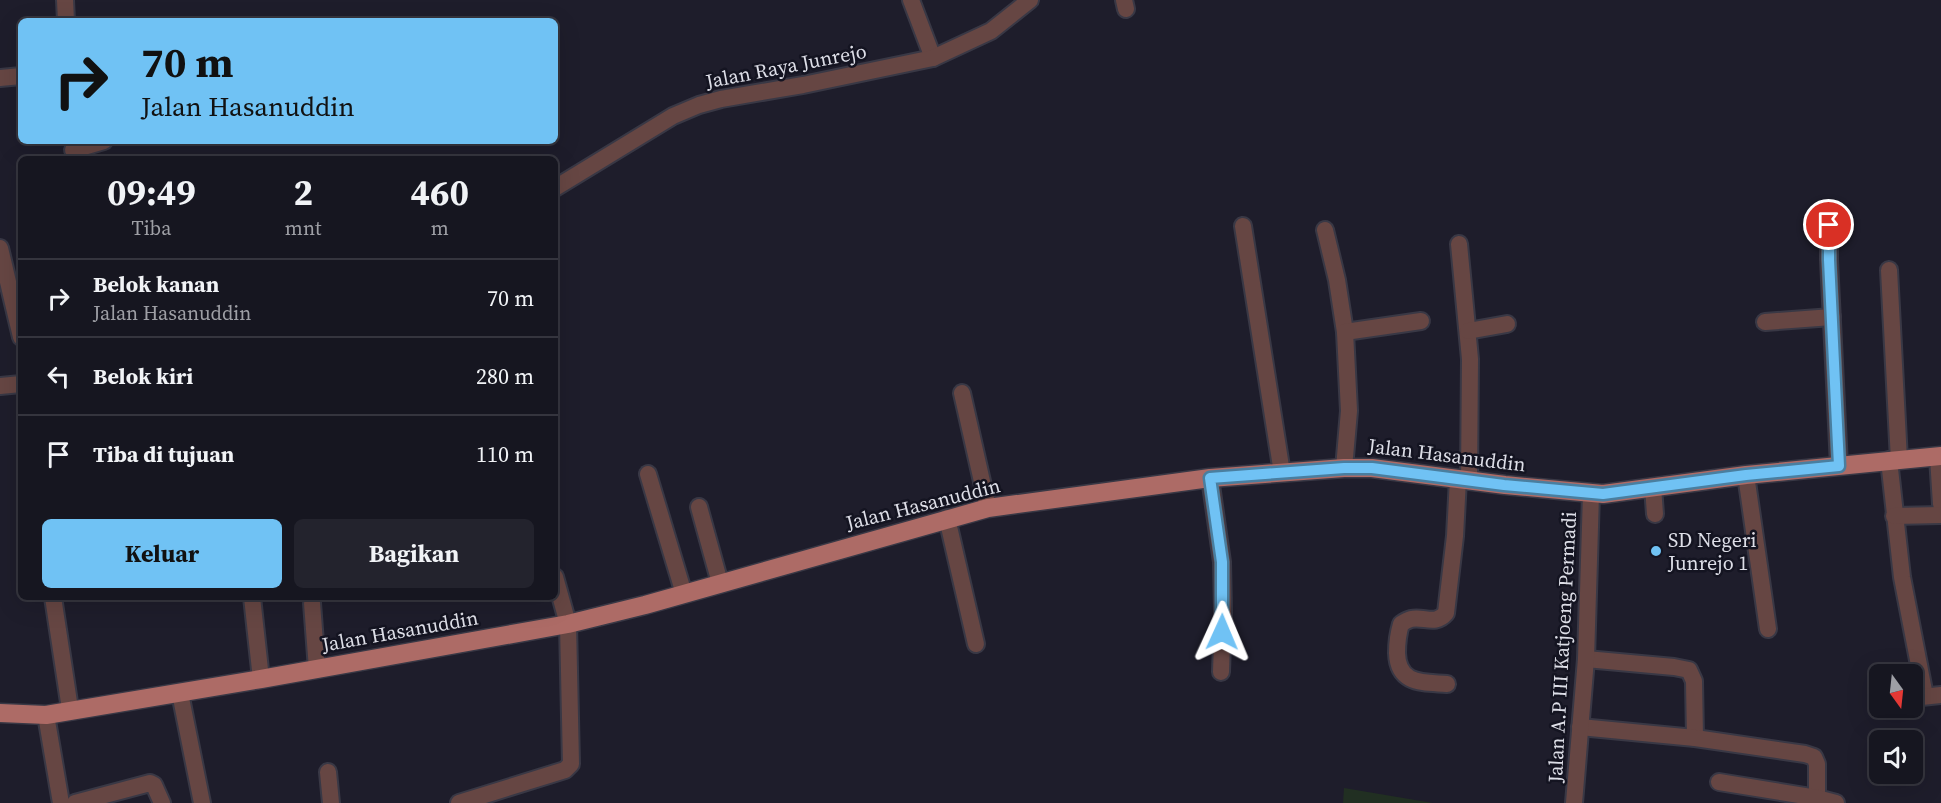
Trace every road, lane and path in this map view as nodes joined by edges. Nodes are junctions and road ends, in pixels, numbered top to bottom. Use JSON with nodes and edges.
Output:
{"nodes":[{"id":1,"x":65,"y":0,"type":"edge"},
{"id":2,"x":911,"y":0,"type":"edge"},
{"id":3,"x":1030,"y":0,"type":"edge"},
{"id":4,"x":66,"y":18,"type":"edge"},
{"id":5,"x":933,"y":58,"type":"junction"},
{"id":6,"x":18,"y":76,"type":"edge"},
{"id":7,"x":0,"y":78,"type":"edge"},
{"id":8,"x":94,"y":144,"type":"edge"},
{"id":9,"x":73,"y":150,"type":"edge"},
{"id":10,"x":558,"y":186,"type":"edge"},
{"id":11,"x":1829,"y":225,"type":"dead end"},
{"id":12,"x":1243,"y":226,"type":"dead end"},
{"id":13,"x":1325,"y":230,"type":"dead end"},
{"id":14,"x":1459,"y":244,"type":"dead end"},
{"id":15,"x":0,"y":248,"type":"edge"},
{"id":16,"x":1889,"y":270,"type":"dead end"},
{"id":17,"x":1832,"y":317,"type":"junction"},
{"id":18,"x":1421,"y":321,"type":"dead end"},
{"id":19,"x":1765,"y":322,"type":"dead end"},
{"id":20,"x":18,"y":324,"type":"edge"},
{"id":21,"x":1507,"y":324,"type":"dead end"},
{"id":22,"x":1468,"y":331,"type":"junction"},
{"id":23,"x":1345,"y":332,"type":"junction"},
{"id":24,"x":18,"y":384,"type":"edge"},
{"id":25,"x":0,"y":386,"type":"edge"},
{"id":26,"x":962,"y":393,"type":"dead end"},
{"id":27,"x":1939,"y":456,"type":"edge"},
{"id":28,"x":1894,"y":460,"type":"junction"},
{"id":29,"x":1839,"y":466,"type":"junction"},
{"id":30,"x":1344,"y":468,"type":"junction"},
{"id":31,"x":1282,"y":473,"type":"junction"},
{"id":32,"x":648,"y":474,"type":"dead end"},
{"id":33,"x":1746,"y":475,"type":"junction"},
{"id":34,"x":1210,"y":478,"type":"junction"},
{"id":35,"x":1463,"y":480,"type":"junction"},
{"id":36,"x":1653,"y":487,"type":"junction"},
{"id":37,"x":1591,"y":494,"type":"junction"},
{"id":38,"x":1941,"y":504,"type":"edge"},
{"id":39,"x":699,"y":507,"type":"dead end"},
{"id":40,"x":988,"y":507,"type":"junction"},
{"id":41,"x":1654,"y":514,"type":"dead end"},
{"id":42,"x":1941,"y":515,"type":"edge"},
{"id":43,"x":1894,"y":516,"type":"junction"},
{"id":44,"x":947,"y":518,"type":"junction"},
{"id":45,"x":720,"y":584,"type":"junction"},
{"id":46,"x":558,"y":588,"type":"edge"},
{"id":47,"x":684,"y":594,"type":"junction"},
{"id":48,"x":52,"y":600,"type":"edge"},
{"id":49,"x":252,"y":600,"type":"edge"},
{"id":50,"x":312,"y":603,"type":"dead end"},
{"id":51,"x":568,"y":624,"type":"junction"},
{"id":52,"x":1768,"y":629,"type":"dead end"},
{"id":53,"x":976,"y":644,"type":"dead end"},
{"id":54,"x":1586,"y":659,"type":"junction"},
{"id":55,"x":317,"y":669,"type":"junction"},
{"id":56,"x":1221,"y":672,"type":"dead end"},
{"id":57,"x":261,"y":679,"type":"junction"},
{"id":58,"x":1448,"y":684,"type":"dead end"},
{"id":59,"x":180,"y":693,"type":"junction"},
{"id":60,"x":1926,"y":697,"type":"edge"},
{"id":61,"x":70,"y":709,"type":"junction"},
{"id":62,"x":0,"y":713,"type":"edge"},
{"id":63,"x":46,"y":715,"type":"junction"},
{"id":64,"x":1580,"y":727,"type":"junction"},
{"id":65,"x":1695,"y":738,"type":"junction"},
{"id":66,"x":328,"y":772,"type":"dead end"},
{"id":67,"x":1719,"y":782,"type":"dead end"},
{"id":68,"x":1817,"y":798,"type":"junction"},
{"id":69,"x":61,"y":803,"type":"edge"},
{"id":70,"x":75,"y":803,"type":"edge"},
{"id":71,"x":162,"y":803,"type":"edge"},
{"id":72,"x":202,"y":803,"type":"edge"},
{"id":73,"x":331,"y":803,"type":"edge"},
{"id":74,"x":459,"y":803,"type":"edge"},
{"id":75,"x":1574,"y":803,"type":"edge"},
{"id":76,"x":1836,"y":803,"type":"edge"}],
"edges":[{"from":1,"to":4,"type":"street"},
{"from":2,"to":5,"type":"street"},
{"from":3,"to":5,"type":"street","name":"Jalan Raya Junrejo"},
{"from":5,"to":10,"type":"street","name":"Jalan Raya Junrejo"},
{"from":6,"to":7,"type":"street"},
{"from":8,"to":9,"type":"street"},
{"from":11,"to":17,"type":"street"},
{"from":12,"to":31,"type":"street"},
{"from":13,"to":23,"type":"street"},
{"from":14,"to":22,"type":"street"},
{"from":15,"to":20,"type":"street"},
{"from":16,"to":28,"type":"street"},
{"from":17,"to":19,"type":"street"},
{"from":17,"to":29,"type":"street"},
{"from":18,"to":23,"type":"street"},
{"from":21,"to":22,"type":"street"},
{"from":22,"to":35,"type":"street"},
{"from":23,"to":30,"type":"street"},
{"from":24,"to":25,"type":"street"},
{"from":26,"to":40,"type":"street"},
{"from":27,"to":28,"type":"main road","name":"Jalan Hasanuddin"},
{"from":27,"to":38,"type":"street"},
{"from":28,"to":29,"type":"main road","name":"Jalan Hasanuddin"},
{"from":28,"to":43,"type":"street"},
{"from":29,"to":33,"type":"main road","name":"Jalan Hasanuddin"},
{"from":30,"to":31,"type":"main road","name":"Jalan Hasanuddin"},
{"from":30,"to":35,"type":"main road","name":"Jalan Hasanuddin"},
{"from":31,"to":34,"type":"main road","name":"Jalan Hasanuddin"},
{"from":32,"to":47,"type":"street"},
{"from":33,"to":36,"type":"main road","name":"Jalan Hasanuddin"},
{"from":33,"to":52,"type":"street"},
{"from":34,"to":40,"type":"main road","name":"Jalan Hasanuddin"},
{"from":34,"to":56,"type":"street"},
{"from":35,"to":37,"type":"main road","name":"Jalan Hasanuddin"},
{"from":35,"to":58,"type":"street"},
{"from":36,"to":37,"type":"main road","name":"Jalan Hasanuddin"},
{"from":36,"to":41,"type":"street"},
{"from":37,"to":54,"type":"street","name":"Jalan A.P III Katjoeng Permadi"},
{"from":39,"to":45,"type":"street"},
{"from":40,"to":44,"type":"main road","name":"Jalan Hasanuddin"},
{"from":42,"to":43,"type":"street"},
{"from":43,"to":60,"type":"street"},
{"from":44,"to":45,"type":"main road","name":"Jalan Hasanuddin"},
{"from":44,"to":53,"type":"street"},
{"from":45,"to":47,"type":"main road","name":"Jalan Hasanuddin"},
{"from":46,"to":51,"type":"street"},
{"from":47,"to":51,"type":"main road","name":"Jalan Hasanuddin"},
{"from":48,"to":61,"type":"street"},
{"from":49,"to":57,"type":"street"},
{"from":50,"to":55,"type":"street"},
{"from":51,"to":55,"type":"main road","name":"Jalan Hasanuddin"},
{"from":51,"to":74,"type":"street"},
{"from":54,"to":64,"type":"street","name":"Jalan A.P III Katjoeng Permadi"},
{"from":54,"to":65,"type":"street"},
{"from":55,"to":57,"type":"main road","name":"Jalan Hasanuddin"},
{"from":57,"to":59,"type":"main road","name":"Jalan Hasanuddin"},
{"from":59,"to":61,"type":"main road","name":"Jalan Hasanuddin"},
{"from":59,"to":72,"type":"street"},
{"from":61,"to":63,"type":"main road","name":"Jalan Hasanuddin"},
{"from":62,"to":63,"type":"main road","name":"Jalan Hasanuddin"},
{"from":63,"to":69,"type":"street"},
{"from":64,"to":65,"type":"street"},
{"from":64,"to":75,"type":"street","name":"Jalan A.P III Katjoeng Permadi"},
{"from":65,"to":68,"type":"street"},
{"from":66,"to":73,"type":"street"},
{"from":67,"to":68,"type":"street"},
{"from":68,"to":76,"type":"street"},
{"from":70,"to":71,"type":"street"}]}
